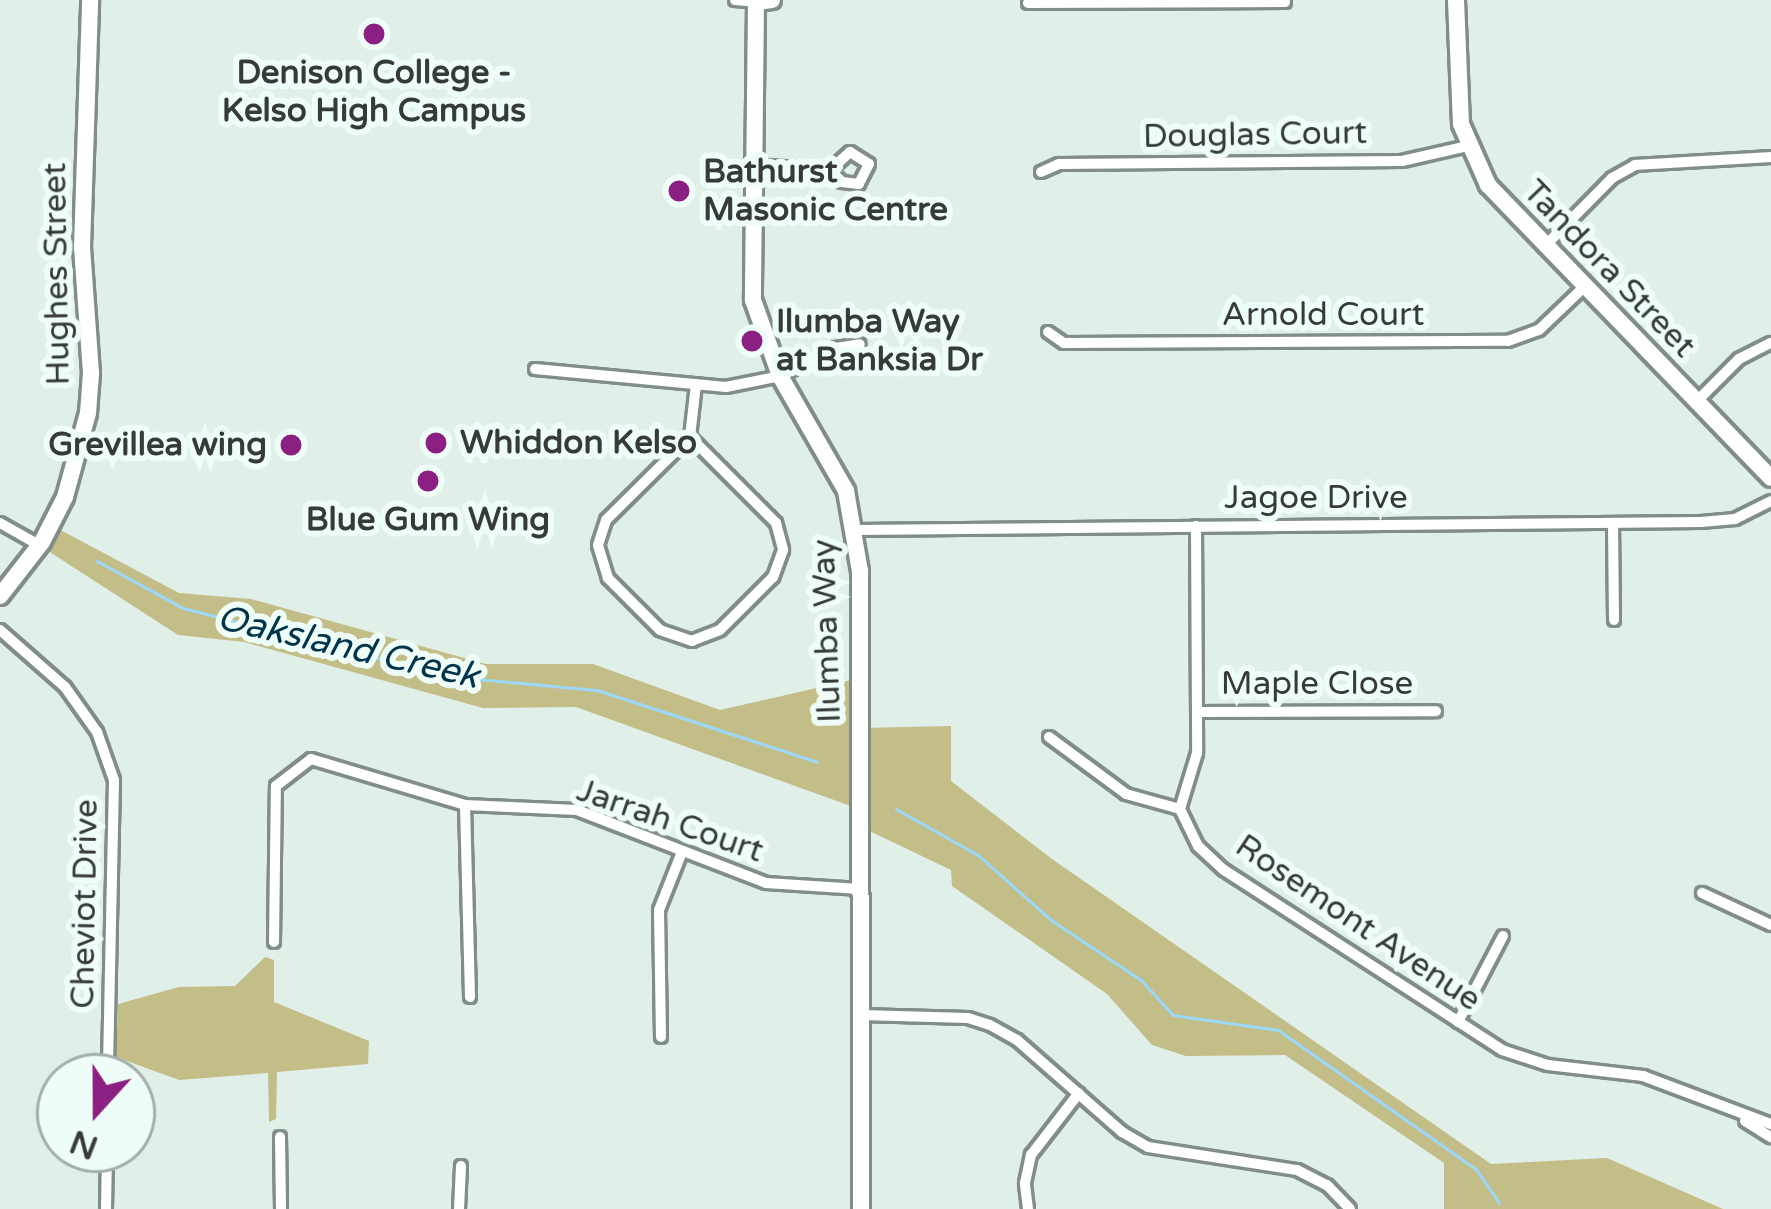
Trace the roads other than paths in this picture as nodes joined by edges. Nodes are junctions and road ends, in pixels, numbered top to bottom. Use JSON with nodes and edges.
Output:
{"nodes":[{"id":1,"x":90,"y":0,"type":"edge"},
{"id":2,"x":735,"y":0,"type":"edge"},
{"id":3,"x":1456,"y":0,"type":"edge"},
{"id":4,"x":764,"y":1,"type":"edge"},
{"id":5,"x":1161,"y":1,"type":"edge"},
{"id":6,"x":1285,"y":2,"type":"edge"},
{"id":7,"x":1028,"y":3,"type":"dead end"},
{"id":8,"x":1468,"y":146,"type":"junction"},
{"id":9,"x":1771,"y":157,"type":"edge"},
{"id":10,"x":754,"y":165,"type":"junction"},
{"id":11,"x":830,"y":170,"type":"dead end"},
{"id":12,"x":1041,"y":172,"type":"dead end"},
{"id":13,"x":1544,"y":247,"type":"junction"},
{"id":14,"x":1583,"y":288,"type":"junction"},
{"id":15,"x":1048,"y":332,"type":"dead end"},
{"id":16,"x":1771,"y":343,"type":"edge"},
{"id":17,"x":860,"y":344,"type":"dead end"},
{"id":18,"x":535,"y":369,"type":"dead end"},
{"id":19,"x":780,"y":376,"type":"junction"},
{"id":20,"x":696,"y":384,"type":"junction"},
{"id":21,"x":1696,"y":402,"type":"junction"},
{"id":22,"x":690,"y":436,"type":"junction"},
{"id":23,"x":1771,"y":478,"type":"edge"},
{"id":24,"x":1771,"y":501,"type":"edge"},
{"id":25,"x":0,"y":523,"type":"edge"},
{"id":26,"x":1613,"y":523,"type":"junction"},
{"id":27,"x":1196,"y":526,"type":"junction"},
{"id":28,"x":856,"y":530,"type":"junction"},
{"id":29,"x":39,"y":545,"type":"junction"},
{"id":30,"x":0,"y":596,"type":"edge"},
{"id":31,"x":1614,"y":620,"type":"dead end"},
{"id":32,"x":0,"y":630,"type":"edge"},
{"id":33,"x":1436,"y":711,"type":"dead end"},
{"id":34,"x":1198,"y":712,"type":"junction"},
{"id":35,"x":1049,"y":737,"type":"dead end"},
{"id":36,"x":465,"y":805,"type":"junction"},
{"id":37,"x":1180,"y":809,"type":"junction"},
{"id":38,"x":682,"y":852,"type":"junction"},
{"id":39,"x":860,"y":890,"type":"junction"},
{"id":40,"x":1702,"y":893,"type":"dead end"},
{"id":41,"x":1771,"y":926,"type":"edge"},
{"id":42,"x":1503,"y":936,"type":"dead end"},
{"id":43,"x":274,"y":942,"type":"dead end"},
{"id":44,"x":470,"y":997,"type":"dead end"},
{"id":45,"x":861,"y":1015,"type":"junction"},
{"id":46,"x":1457,"y":1022,"type":"junction"},
{"id":47,"x":662,"y":1037,"type":"dead end"},
{"id":48,"x":108,"y":1053,"type":"edge"},
{"id":49,"x":1079,"y":1094,"type":"junction"},
{"id":50,"x":1732,"y":1112,"type":"junction"},
{"id":51,"x":1771,"y":1124,"type":"edge"},
{"id":52,"x":280,"y":1137,"type":"dead end"},
{"id":53,"x":1771,"y":1137,"type":"edge"},
{"id":54,"x":461,"y":1166,"type":"dead end"},
{"id":55,"x":107,"y":1173,"type":"edge"},
{"id":56,"x":106,"y":1209,"type":"edge"},
{"id":57,"x":280,"y":1209,"type":"edge"},
{"id":58,"x":458,"y":1209,"type":"edge"},
{"id":59,"x":861,"y":1209,"type":"edge"},
{"id":60,"x":1028,"y":1209,"type":"edge"},
{"id":61,"x":1350,"y":1209,"type":"edge"}],
"edges":[{"from":1,"to":29,"type":"street","name":"Hughes Street"},
{"from":2,"to":4,"type":"street"},
{"from":3,"to":8,"type":"street","name":"Tandora Street"},
{"from":4,"to":10,"type":"street","name":"Ilumba Way"},
{"from":5,"to":6,"type":"street"},
{"from":5,"to":7,"type":"street"},
{"from":8,"to":12,"type":"street","name":"Douglas Court"},
{"from":8,"to":13,"type":"street","name":"Tandora Street"},
{"from":9,"to":13,"type":"street"},
{"from":10,"to":11,"type":"street"},
{"from":10,"to":19,"type":"street","name":"Ilumba Way"},
{"from":13,"to":14,"type":"street","name":"Tandora Street"},
{"from":14,"to":15,"type":"street","name":"Arnold Court"},
{"from":14,"to":21,"type":"street","name":"Tandora Street"},
{"from":16,"to":21,"type":"street"},
{"from":17,"to":19,"type":"street"},
{"from":18,"to":20,"type":"street"},
{"from":19,"to":20,"type":"street"},
{"from":19,"to":28,"type":"street","name":"Ilumba Way"},
{"from":20,"to":22,"type":"street"},
{"from":21,"to":23,"type":"street","name":"Tandora Street"},
{"from":22,"to":22,"type":"street"},
{"from":24,"to":26,"type":"street","name":"Jagoe Drive"},
{"from":25,"to":29,"type":"street"},
{"from":26,"to":27,"type":"street","name":"Jagoe Drive"},
{"from":26,"to":31,"type":"street"},
{"from":27,"to":28,"type":"street","name":"Jagoe Drive"},
{"from":27,"to":34,"type":"street"},
{"from":28,"to":39,"type":"street","name":"Ilumba Way"},
{"from":29,"to":30,"type":"street","name":"Hughes Street"},
{"from":32,"to":48,"type":"street","name":"Cheviot Drive"},
{"from":33,"to":34,"type":"street","name":"Maple Close"},
{"from":34,"to":37,"type":"street"},
{"from":35,"to":37,"type":"street"},
{"from":36,"to":38,"type":"street","name":"Jarrah Court"},
{"from":36,"to":43,"type":"street","name":"Jarrah Court"},
{"from":36,"to":44,"type":"street"},
{"from":37,"to":46,"type":"street","name":"Rosemont Avenue"},
{"from":38,"to":39,"type":"street","name":"Jarrah Court"},
{"from":38,"to":47,"type":"street"},
{"from":39,"to":45,"type":"street","name":"Ilumba Way"},
{"from":40,"to":41,"type":"street"},
{"from":42,"to":46,"type":"street"},
{"from":45,"to":49,"type":"street"},
{"from":45,"to":59,"type":"street","name":"Ilumba Way"},
{"from":46,"to":50,"type":"street","name":"Rosemont Avenue"},
{"from":49,"to":60,"type":"street"},
{"from":49,"to":61,"type":"street"},
{"from":50,"to":51,"type":"street","name":"Rosemont Avenue"},
{"from":50,"to":53,"type":"street","name":"Rosemont Avenue"},
{"from":52,"to":57,"type":"street"},
{"from":54,"to":58,"type":"street"},
{"from":55,"to":56,"type":"street"}]}
